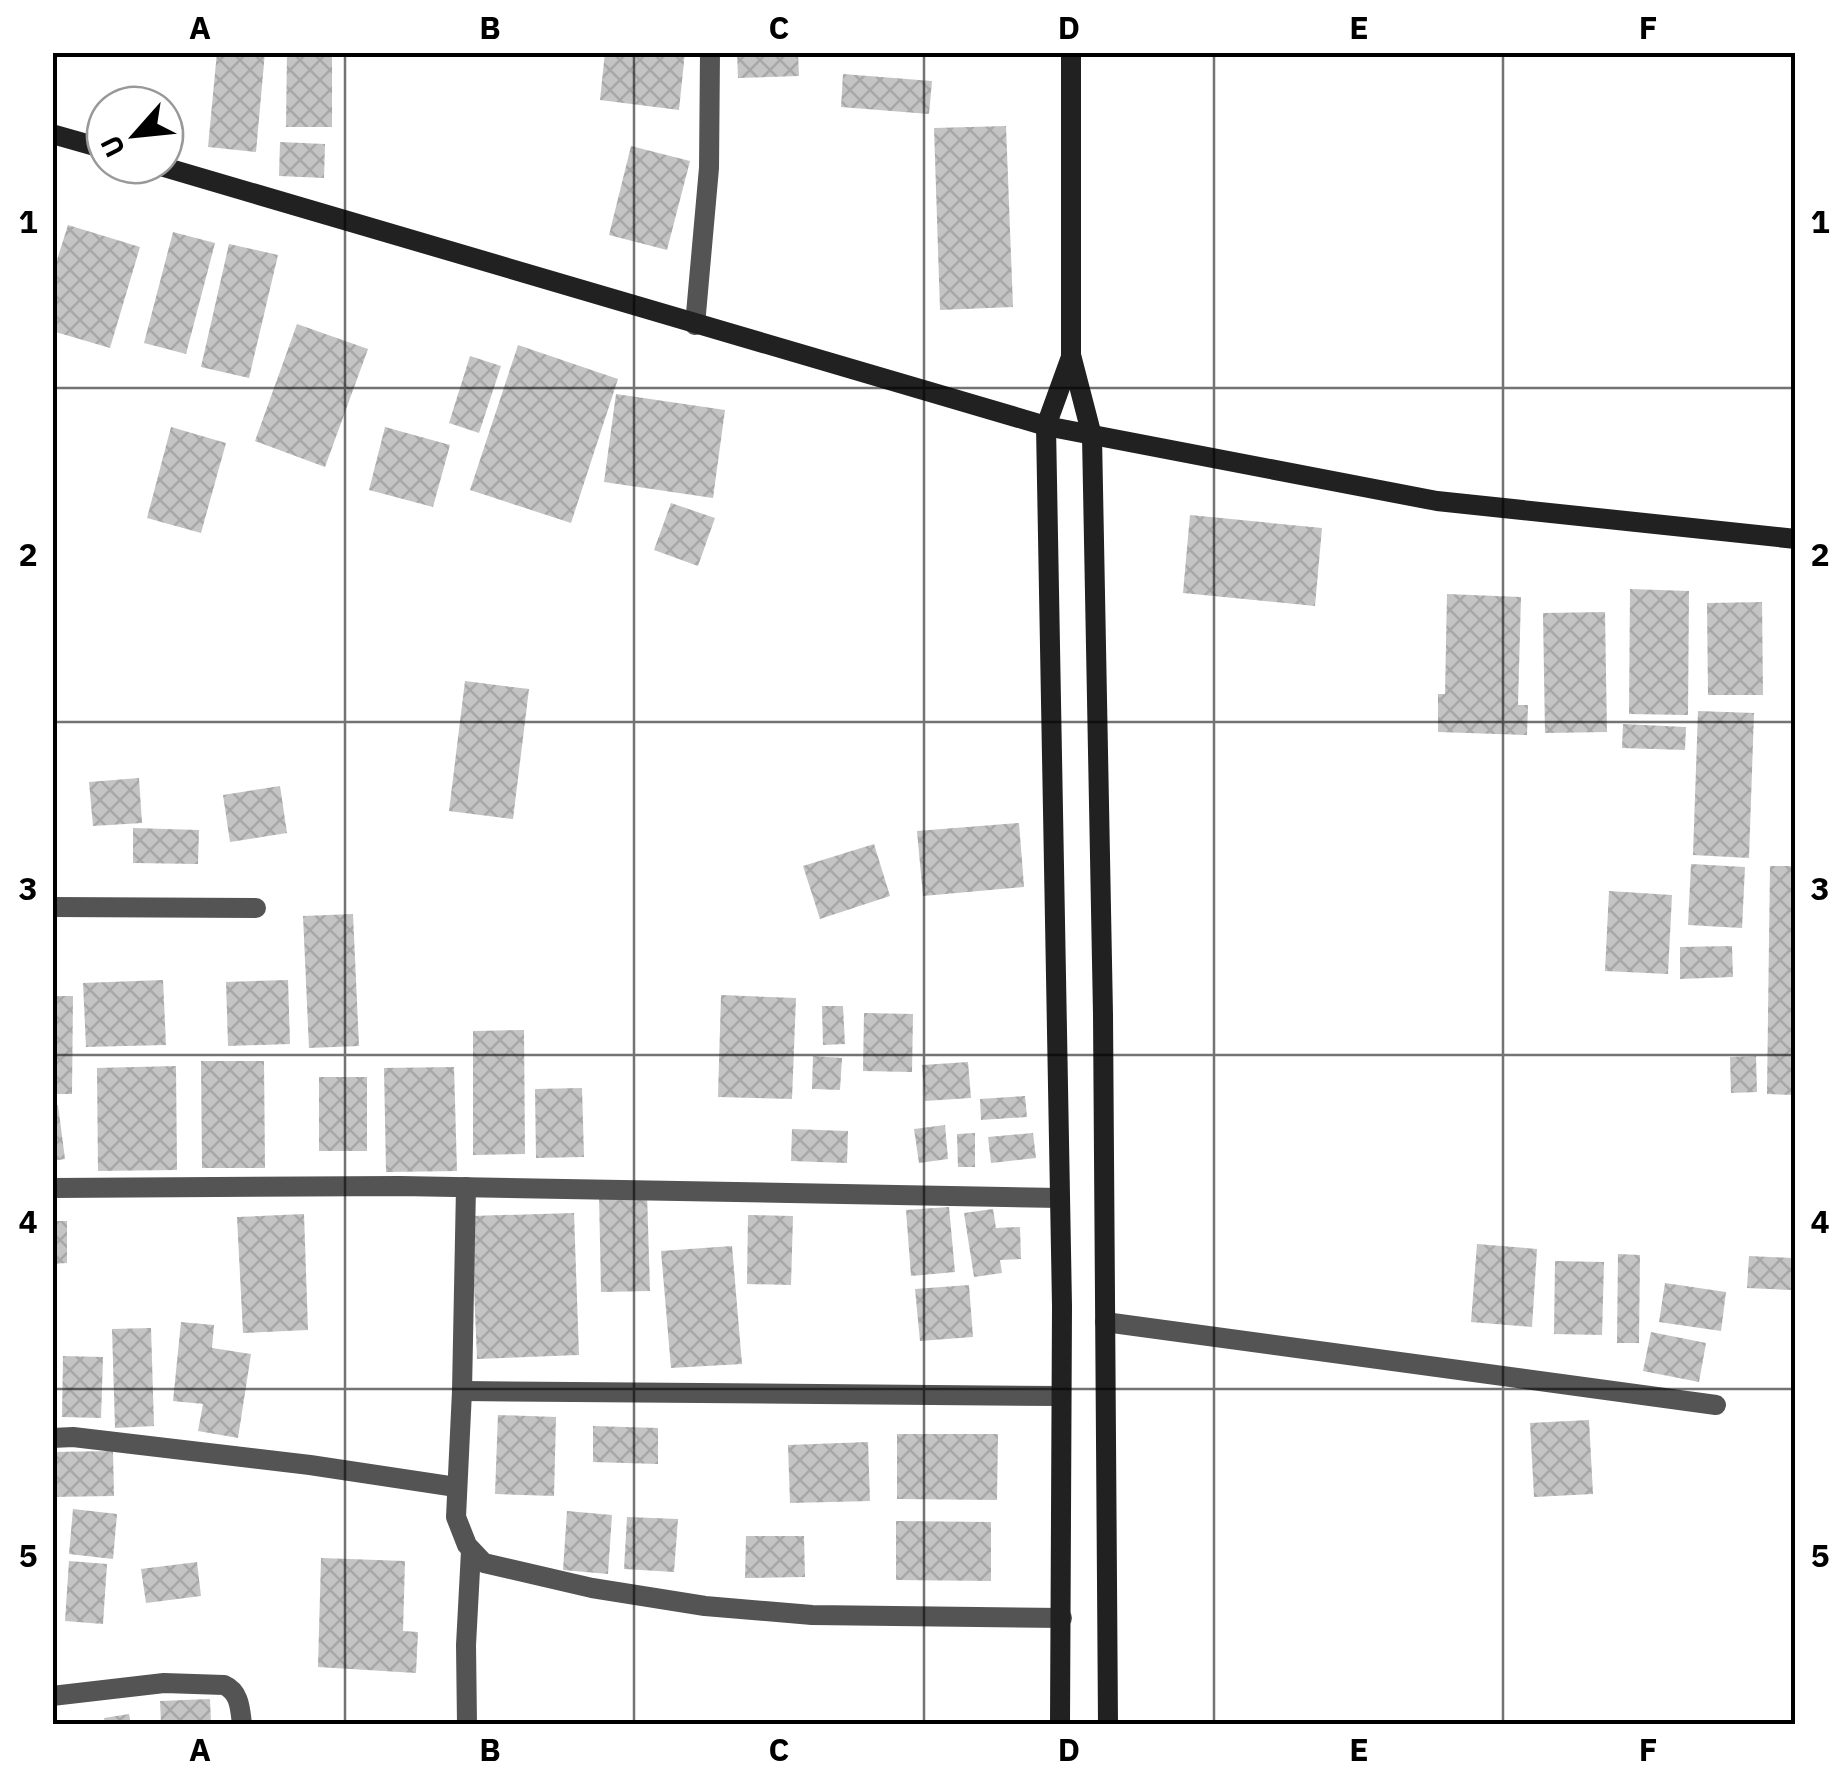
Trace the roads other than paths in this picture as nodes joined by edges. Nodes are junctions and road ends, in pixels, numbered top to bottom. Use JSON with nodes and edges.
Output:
{"nodes":[{"id":1,"x":710,"y":52,"type":"edge"},
{"id":2,"x":1070,"y":52,"type":"edge"},
{"id":3,"x":52,"y":134,"type":"edge"},
{"id":4,"x":85,"y":144,"type":"edge"},
{"id":5,"x":185,"y":173,"type":"edge"},
{"id":6,"x":695,"y":325,"type":"junction"},
{"id":7,"x":1072,"y":355,"type":"junction"},
{"id":8,"x":1046,"y":426,"type":"junction"},
{"id":9,"x":1092,"y":436,"type":"junction"},
{"id":10,"x":1796,"y":539,"type":"edge"},
{"id":11,"x":52,"y":908,"type":"edge"},
{"id":12,"x":256,"y":908,"type":"dead end"},
{"id":13,"x":466,"y":1187,"type":"junction"},
{"id":14,"x":52,"y":1188,"type":"edge"},
{"id":15,"x":1060,"y":1198,"type":"junction"},
{"id":16,"x":1105,"y":1322,"type":"junction"},
{"id":17,"x":462,"y":1390,"type":"junction"},
{"id":18,"x":1060,"y":1396,"type":"junction"},
{"id":19,"x":1716,"y":1406,"type":"dead end"},
{"id":20,"x":52,"y":1438,"type":"edge"},
{"id":21,"x":456,"y":1486,"type":"junction"},
{"id":22,"x":471,"y":1551,"type":"junction"},
{"id":23,"x":1062,"y":1618,"type":"junction"},
{"id":24,"x":52,"y":1696,"type":"edge"},
{"id":25,"x":242,"y":1724,"type":"edge"},
{"id":26,"x":467,"y":1724,"type":"edge"},
{"id":27,"x":1060,"y":1724,"type":"edge"},
{"id":28,"x":1108,"y":1724,"type":"edge"}],
"edges":[{"from":1,"to":6,"type":"street"},
{"from":2,"to":7,"type":"main road"},
{"from":3,"to":4,"type":"main road"},
{"from":5,"to":6,"type":"main road"},
{"from":6,"to":8,"type":"main road"},
{"from":7,"to":8,"type":"main road"},
{"from":7,"to":9,"type":"main road"},
{"from":8,"to":9,"type":"main road"},
{"from":8,"to":15,"type":"main road"},
{"from":9,"to":10,"type":"main road"},
{"from":9,"to":16,"type":"main road"},
{"from":11,"to":12,"type":"street"},
{"from":13,"to":14,"type":"street"},
{"from":13,"to":15,"type":"street"},
{"from":13,"to":17,"type":"street"},
{"from":15,"to":18,"type":"main road"},
{"from":16,"to":19,"type":"street"},
{"from":16,"to":28,"type":"main road"},
{"from":17,"to":18,"type":"street"},
{"from":17,"to":21,"type":"street"},
{"from":18,"to":23,"type":"main road"},
{"from":20,"to":21,"type":"street"},
{"from":21,"to":22,"type":"street"},
{"from":22,"to":23,"type":"street"},
{"from":22,"to":26,"type":"street"},
{"from":23,"to":27,"type":"main road"},
{"from":24,"to":25,"type":"street"}]}
